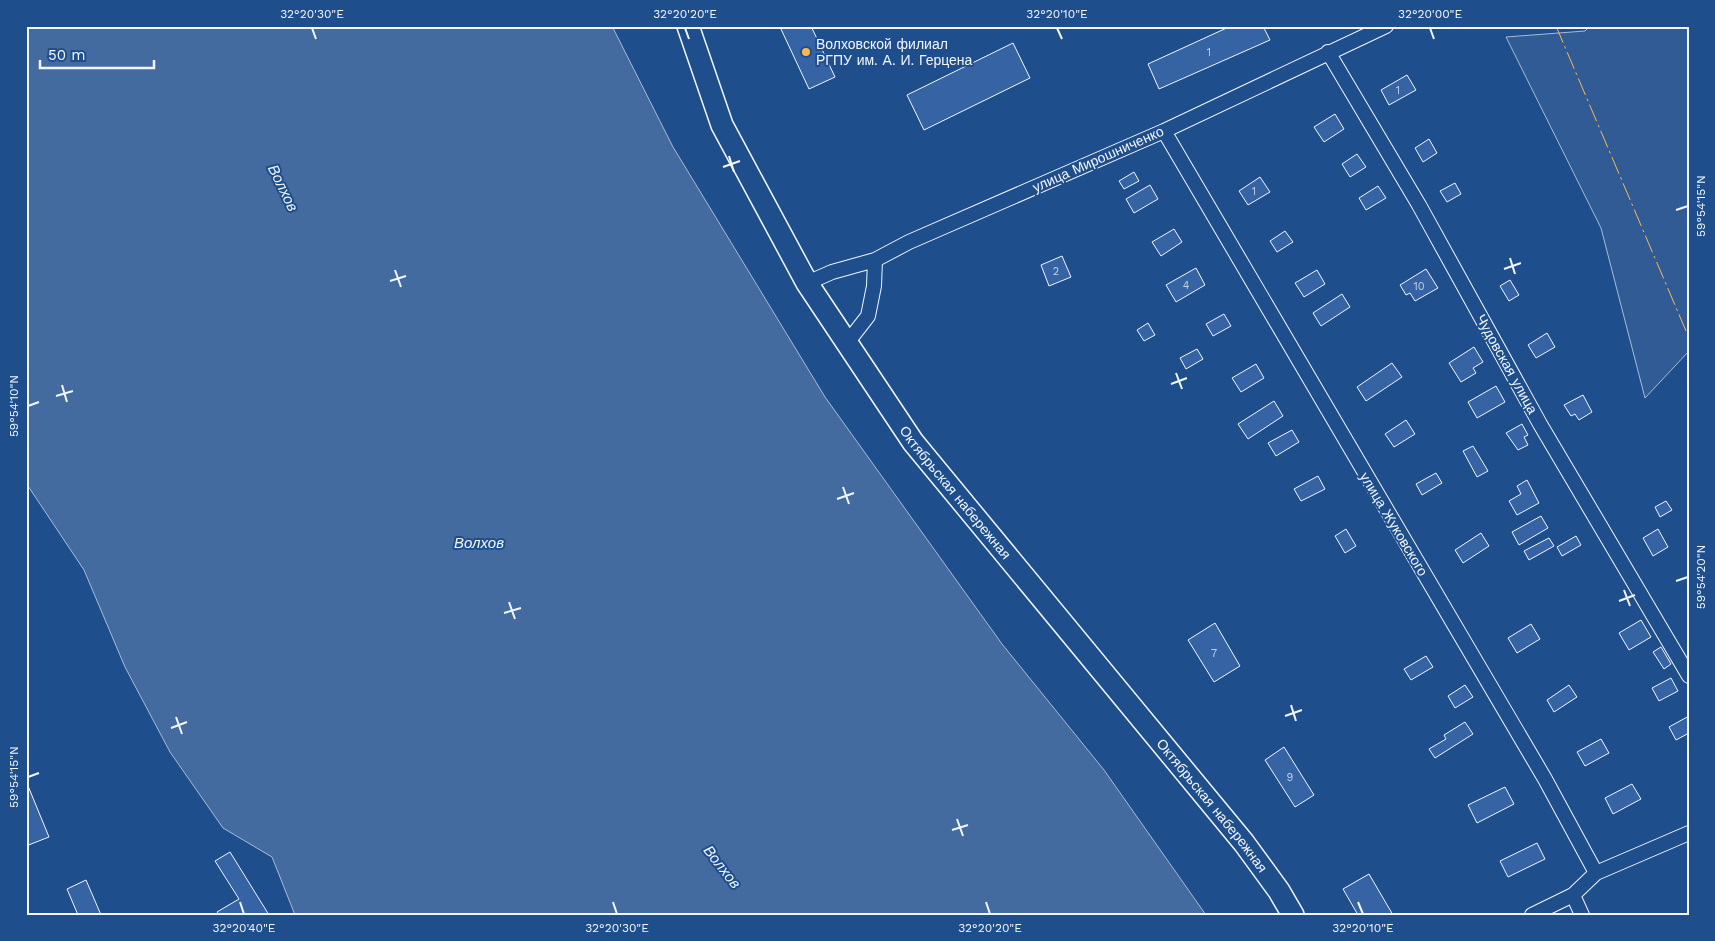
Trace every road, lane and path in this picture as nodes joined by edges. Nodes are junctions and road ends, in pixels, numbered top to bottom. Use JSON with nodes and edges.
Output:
{"nodes":[{"id":1,"x":688,"y":26,"type":"edge"},
{"id":2,"x":1386,"y":26,"type":"edge"},
{"id":3,"x":1328,"y":52,"type":"junction"},
{"id":4,"x":1164,"y":131,"type":"junction"},
{"id":5,"x":874,"y":260,"type":"junction"},
{"id":6,"x":807,"y":284,"type":"junction"},
{"id":7,"x":847,"y":343,"type":"junction"},
{"id":8,"x":1689,"y":676,"type":"edge"},
{"id":9,"x":1689,"y":833,"type":"edge"},
{"id":10,"x":1596,"y":873,"type":"junction"},
{"id":11,"x":1573,"y":895,"type":"junction"},
{"id":12,"x":1293,"y":915,"type":"edge"},
{"id":13,"x":1532,"y":915,"type":"edge"},
{"id":14,"x":1582,"y":915,"type":"edge"}],
"edges":[{"from":1,"to":6,"type":"main road","name":"Октябрьская набережная"},
{"from":2,"to":3,"type":"street","name":"улица Мирошниченко"},
{"from":3,"to":4,"type":"street","name":"улица Мирошниченко"},
{"from":3,"to":8,"type":"street","name":"Чудовская улица"},
{"from":4,"to":5,"type":"street","name":"улица Мирошниченко"},
{"from":4,"to":10,"type":"street","name":"улица Жуковского"},
{"from":5,"to":6,"type":"street","name":"улица Мирошниченко"},
{"from":5,"to":7,"type":"street"},
{"from":6,"to":7,"type":"main road","name":"Октябрьская набережная"},
{"from":7,"to":12,"type":"main road","name":"Октябрьская набережная"},
{"from":9,"to":10,"type":"street"},
{"from":10,"to":11,"type":"street"},
{"from":11,"to":13,"type":"street"},
{"from":11,"to":14,"type":"street"}]}
